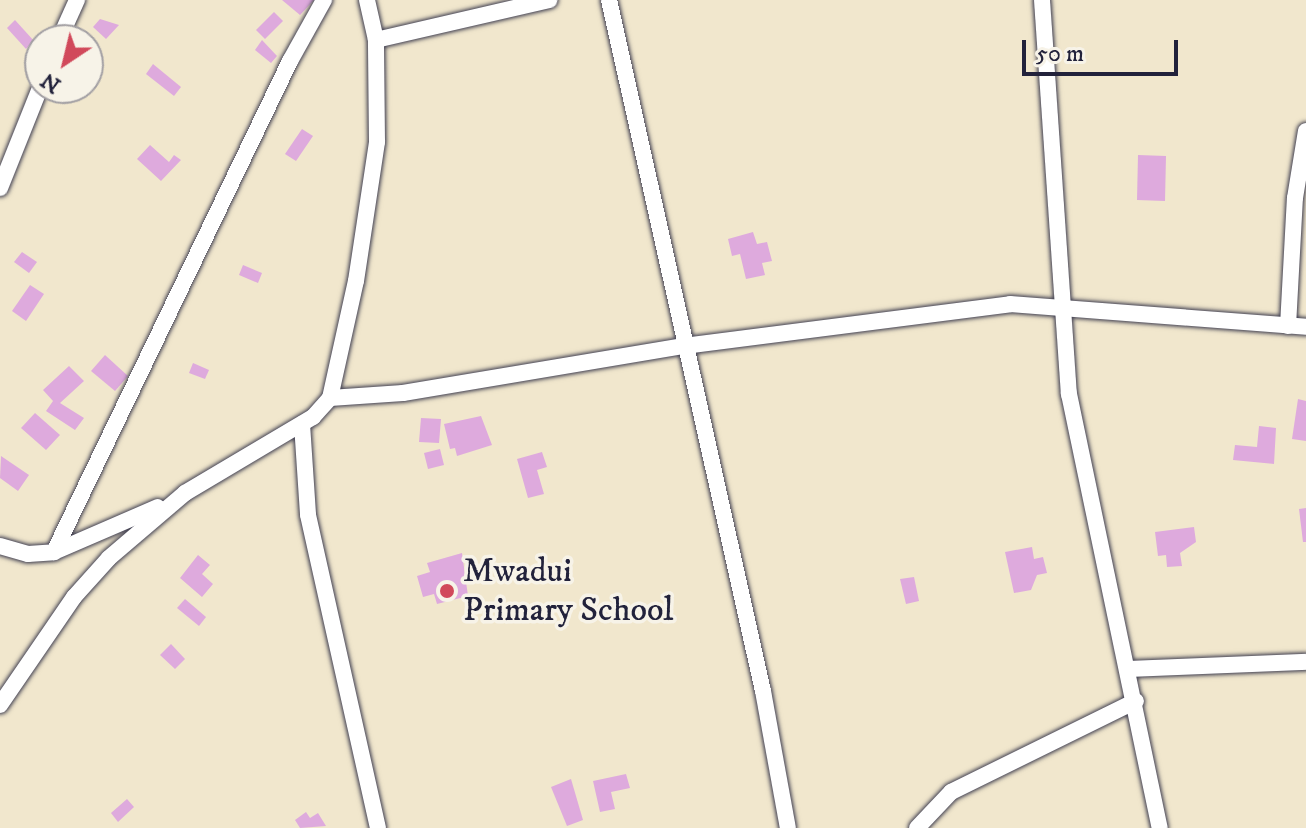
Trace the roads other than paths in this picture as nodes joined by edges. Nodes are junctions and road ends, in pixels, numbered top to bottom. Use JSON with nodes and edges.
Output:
{"nodes":[{"id":1,"x":77,"y":0,"type":"edge"},
{"id":2,"x":324,"y":0,"type":"edge"},
{"id":3,"x":367,"y":0,"type":"edge"},
{"id":4,"x":549,"y":0,"type":"edge"},
{"id":5,"x":609,"y":0,"type":"edge"},
{"id":6,"x":1042,"y":0,"type":"edge"},
{"id":7,"x":66,"y":24,"type":"edge"},
{"id":8,"x":376,"y":40,"type":"junction"},
{"id":9,"x":34,"y":104,"type":"edge"},
{"id":10,"x":1306,"y":131,"type":"edge"},
{"id":11,"x":0,"y":188,"type":"edge"},
{"id":12,"x":1062,"y":312,"type":"junction"},
{"id":13,"x":1288,"y":326,"type":"junction"},
{"id":14,"x":1306,"y":327,"type":"edge"},
{"id":15,"x":684,"y":346,"type":"junction"},
{"id":16,"x":330,"y":398,"type":"junction"},
{"id":17,"x":302,"y":424,"type":"junction"},
{"id":18,"x":185,"y":493,"type":"junction"},
{"id":19,"x":0,"y":546,"type":"edge"},
{"id":20,"x":54,"y":552,"type":"junction"},
{"id":21,"x":1306,"y":662,"type":"edge"},
{"id":22,"x":1130,"y":669,"type":"junction"},
{"id":23,"x":1136,"y":701,"type":"junction"},
{"id":24,"x":0,"y":705,"type":"edge"},
{"id":25,"x":378,"y":828,"type":"edge"},
{"id":26,"x":788,"y":828,"type":"edge"},
{"id":27,"x":917,"y":828,"type":"edge"},
{"id":28,"x":1160,"y":828,"type":"edge"}],
"edges":[{"from":1,"to":7,"type":"street"},
{"from":2,"to":20,"type":"street"},
{"from":3,"to":8,"type":"street"},
{"from":4,"to":8,"type":"street"},
{"from":5,"to":15,"type":"street"},
{"from":6,"to":12,"type":"street"},
{"from":8,"to":16,"type":"street"},
{"from":9,"to":11,"type":"street"},
{"from":10,"to":13,"type":"street"},
{"from":12,"to":13,"type":"street"},
{"from":12,"to":15,"type":"street"},
{"from":12,"to":22,"type":"street"},
{"from":13,"to":14,"type":"street"},
{"from":15,"to":16,"type":"street"},
{"from":15,"to":26,"type":"street"},
{"from":16,"to":17,"type":"street"},
{"from":17,"to":18,"type":"street"},
{"from":17,"to":25,"type":"street"},
{"from":18,"to":20,"type":"street"},
{"from":18,"to":24,"type":"street"},
{"from":19,"to":20,"type":"street"},
{"from":21,"to":22,"type":"street"},
{"from":22,"to":23,"type":"street"},
{"from":23,"to":27,"type":"street"},
{"from":23,"to":28,"type":"street"}]}
